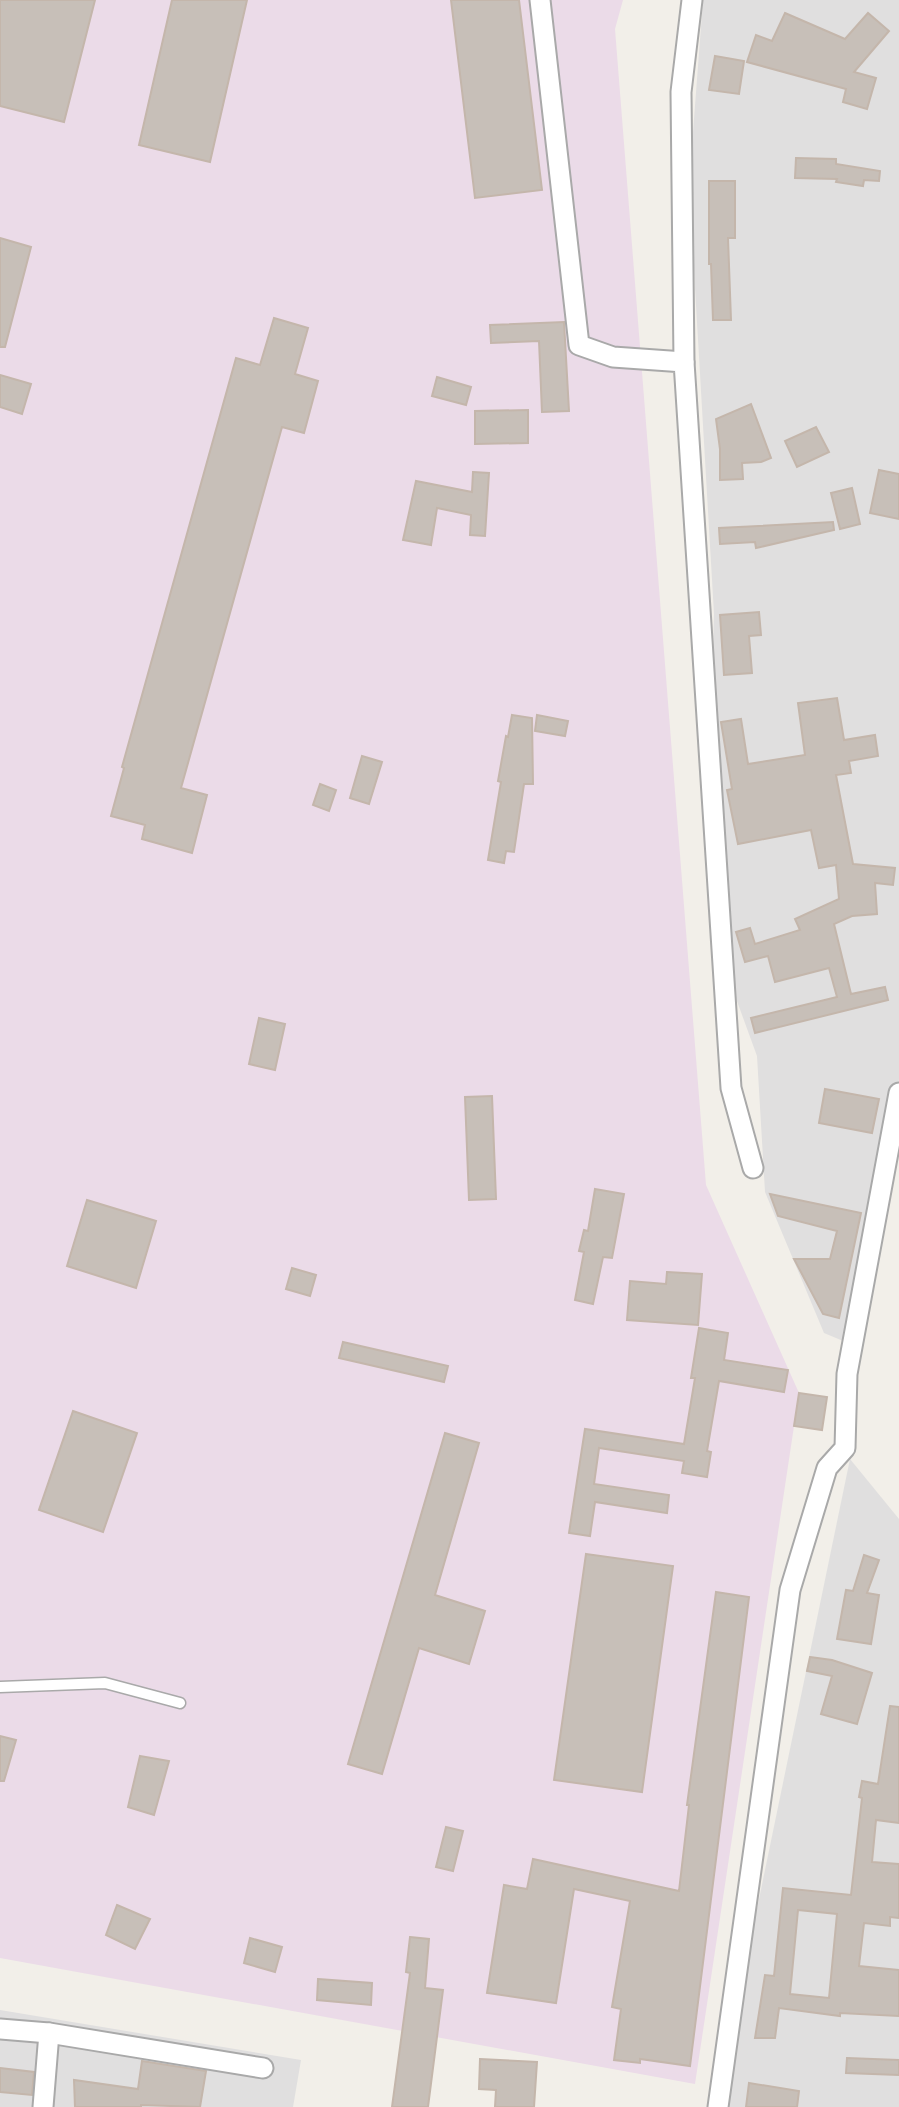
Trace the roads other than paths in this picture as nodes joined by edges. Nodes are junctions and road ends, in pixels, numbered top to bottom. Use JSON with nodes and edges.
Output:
{"nodes":[{"id":1,"x":540,"y":0,"type":"edge"},
{"id":2,"x":692,"y":0,"type":"edge"},
{"id":3,"x":684,"y":362,"type":"junction"},
{"id":4,"x":899,"y":1093,"type":"edge"},
{"id":5,"x":753,"y":1168,"type":"dead end"},
{"id":6,"x":0,"y":1687,"type":"edge"},
{"id":7,"x":180,"y":1703,"type":"dead end"},
{"id":8,"x":0,"y":2029,"type":"edge"},
{"id":9,"x":48,"y":2034,"type":"junction"},
{"id":10,"x":263,"y":2068,"type":"dead end"},
{"id":11,"x":43,"y":2107,"type":"edge"},
{"id":12,"x":718,"y":2107,"type":"edge"}],
"edges":[{"from":1,"to":3,"type":"street"},
{"from":2,"to":3,"type":"street"},
{"from":3,"to":5,"type":"street"},
{"from":4,"to":12,"type":"street"},
{"from":6,"to":7,"type":"lane"},
{"from":8,"to":9,"type":"street"},
{"from":9,"to":10,"type":"street"},
{"from":9,"to":11,"type":"street"}]}
